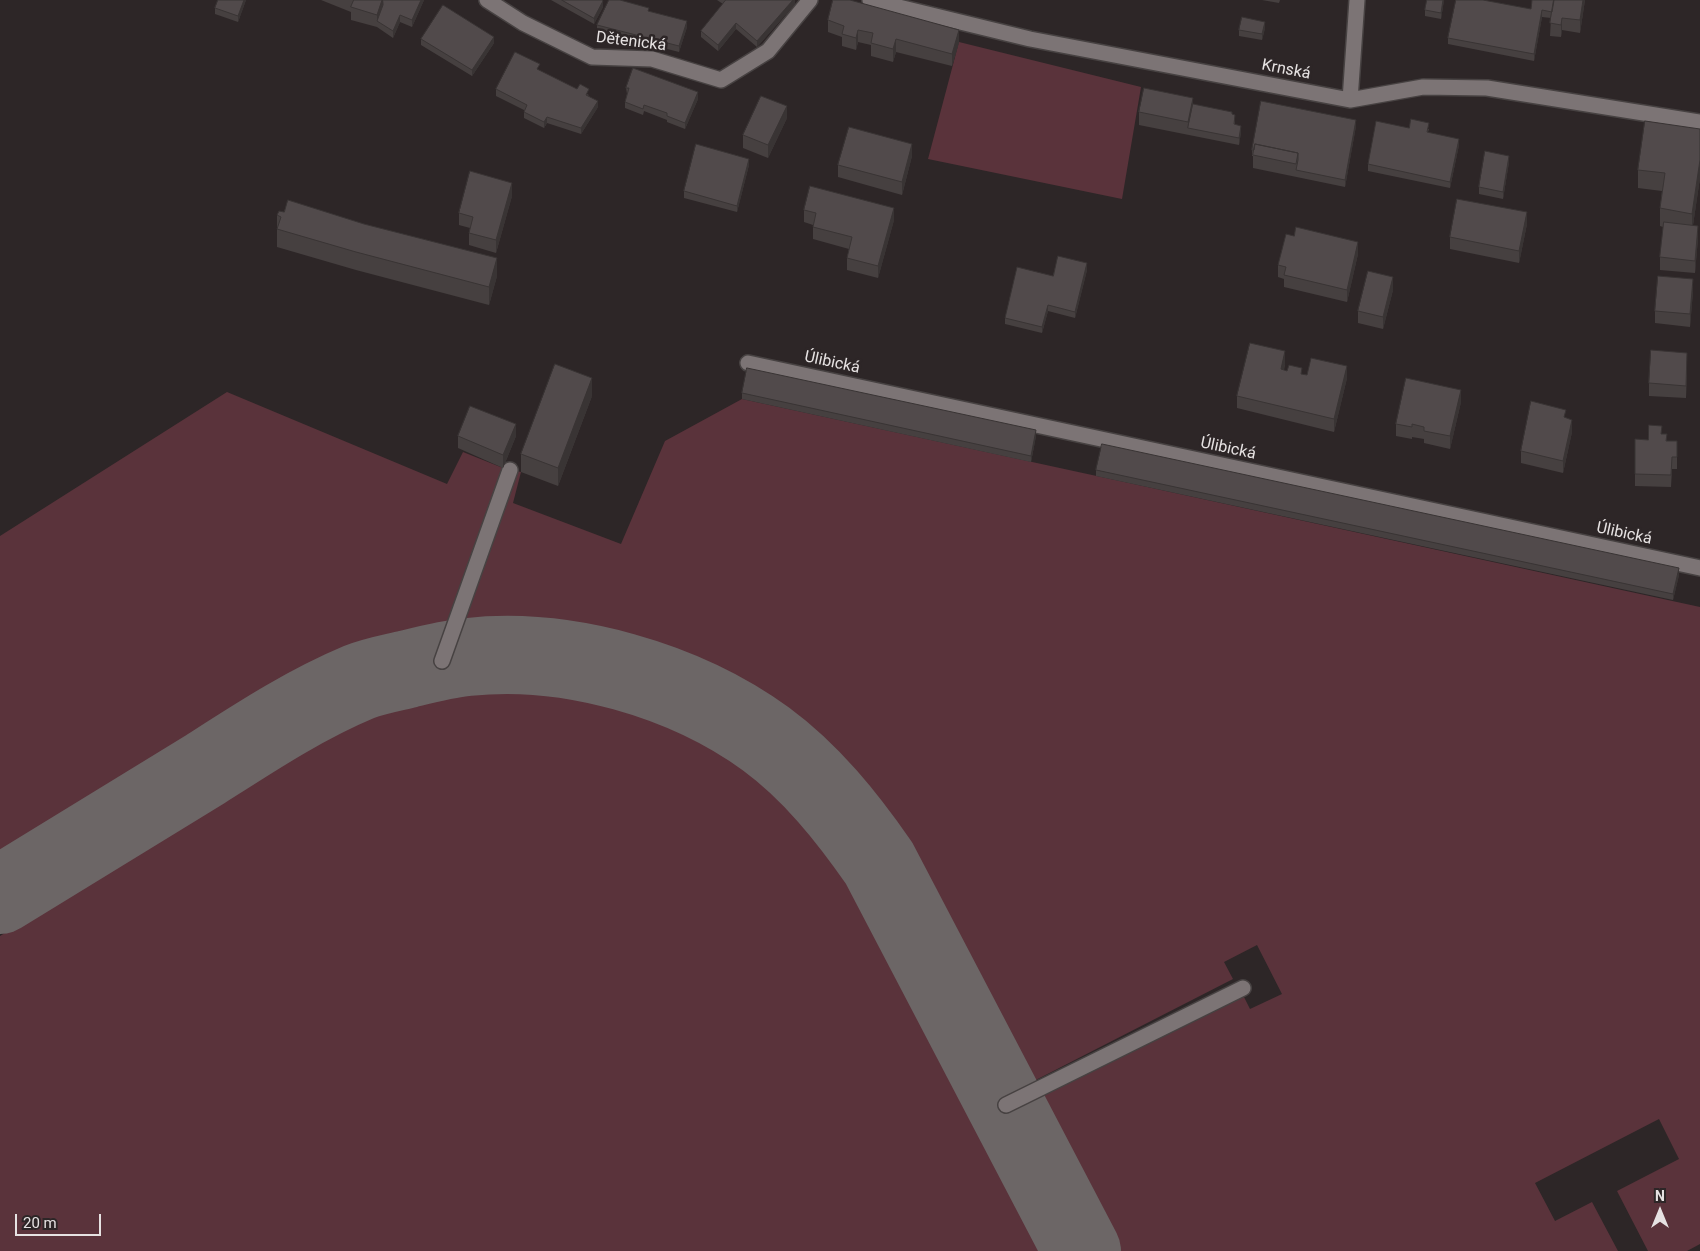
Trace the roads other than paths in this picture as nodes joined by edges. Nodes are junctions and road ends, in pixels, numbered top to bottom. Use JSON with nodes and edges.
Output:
{"nodes":[{"id":1,"x":487,"y":0,"type":"edge"},
{"id":2,"x":810,"y":0,"type":"edge"},
{"id":3,"x":870,"y":0,"type":"edge"},
{"id":4,"x":1357,"y":0,"type":"edge"},
{"id":5,"x":1350,"y":100,"type":"junction"},
{"id":6,"x":1700,"y":122,"type":"edge"},
{"id":7,"x":748,"y":363,"type":"dead end"},
{"id":8,"x":510,"y":470,"type":"dead end"},
{"id":9,"x":1700,"y":568,"type":"edge"},
{"id":10,"x":442,"y":661,"type":"dead end"},
{"id":11,"x":1243,"y":988,"type":"dead end"},
{"id":12,"x":1006,"y":1105,"type":"dead end"}],
"edges":[{"from":1,"to":2,"type":"street","name":"Dětenická"},
{"from":3,"to":5,"type":"street","name":"Krnská"},
{"from":4,"to":5,"type":"street"},
{"from":5,"to":6,"type":"street","name":"Krnská"},
{"from":7,"to":9,"type":"street","name":"Úlibická"},
{"from":8,"to":10,"type":"street"},
{"from":11,"to":12,"type":"street"}]}
